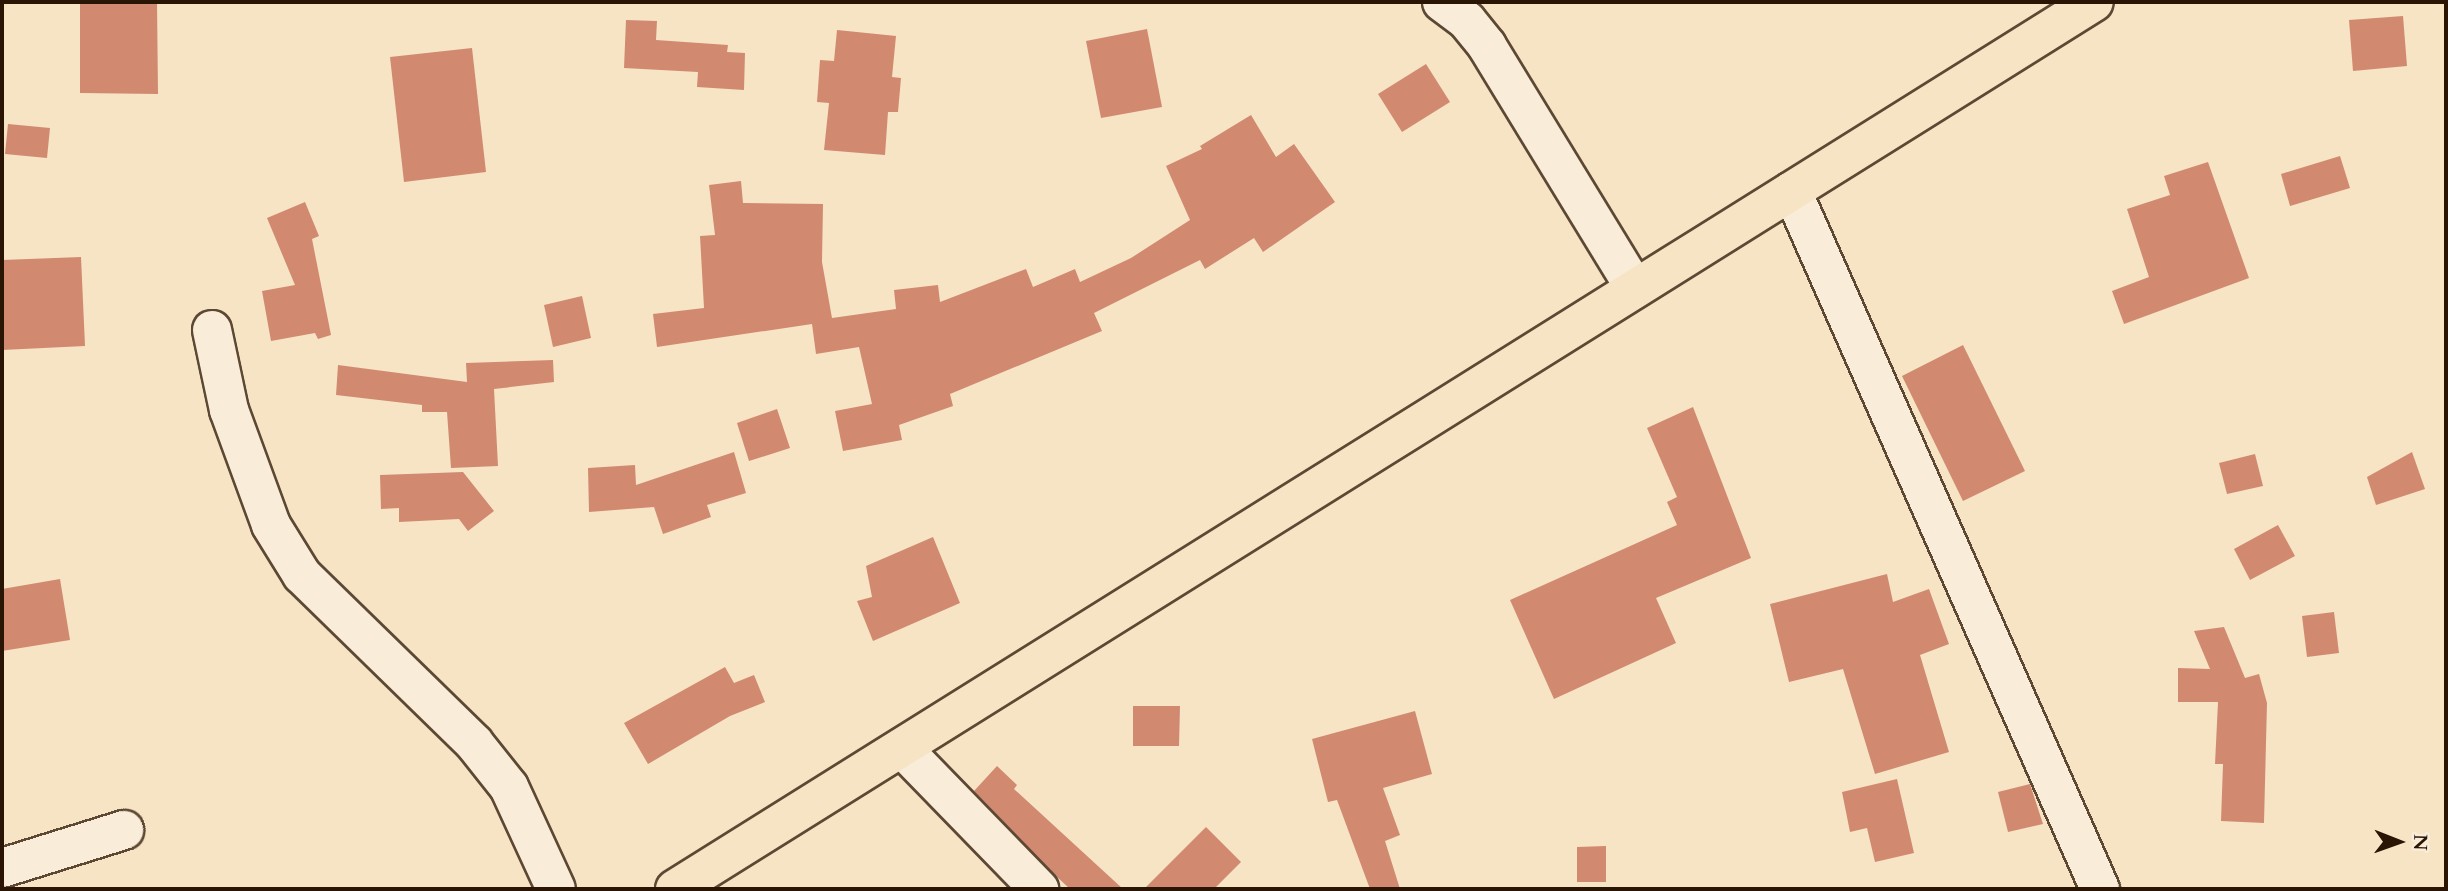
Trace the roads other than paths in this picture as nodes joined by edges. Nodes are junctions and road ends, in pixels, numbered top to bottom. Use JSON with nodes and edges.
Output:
{"nodes":[{"id":1,"x":1442,"y":2,"type":"edge"},
{"id":2,"x":2094,"y":2,"type":"edge"},
{"id":3,"x":1792,"y":191,"type":"junction"},
{"id":4,"x":1635,"y":288,"type":"junction"},
{"id":5,"x":212,"y":330,"type":"dead end"},
{"id":6,"x":902,"y":748,"type":"junction"},
{"id":7,"x":124,"y":830,"type":"dead end"},
{"id":8,"x":2,"y":868,"type":"edge"},
{"id":9,"x":556,"y":889,"type":"edge"},
{"id":10,"x":675,"y":889,"type":"edge"},
{"id":11,"x":1039,"y":889,"type":"edge"},
{"id":12,"x":2100,"y":889,"type":"edge"}],
"edges":[{"from":1,"to":4,"type":"street"},
{"from":2,"to":3,"type":"highway"},
{"from":3,"to":4,"type":"highway"},
{"from":3,"to":12,"type":"street"},
{"from":4,"to":6,"type":"highway"},
{"from":5,"to":9,"type":"street"},
{"from":6,"to":10,"type":"highway"},
{"from":6,"to":11,"type":"street"},
{"from":7,"to":8,"type":"street"}]}
